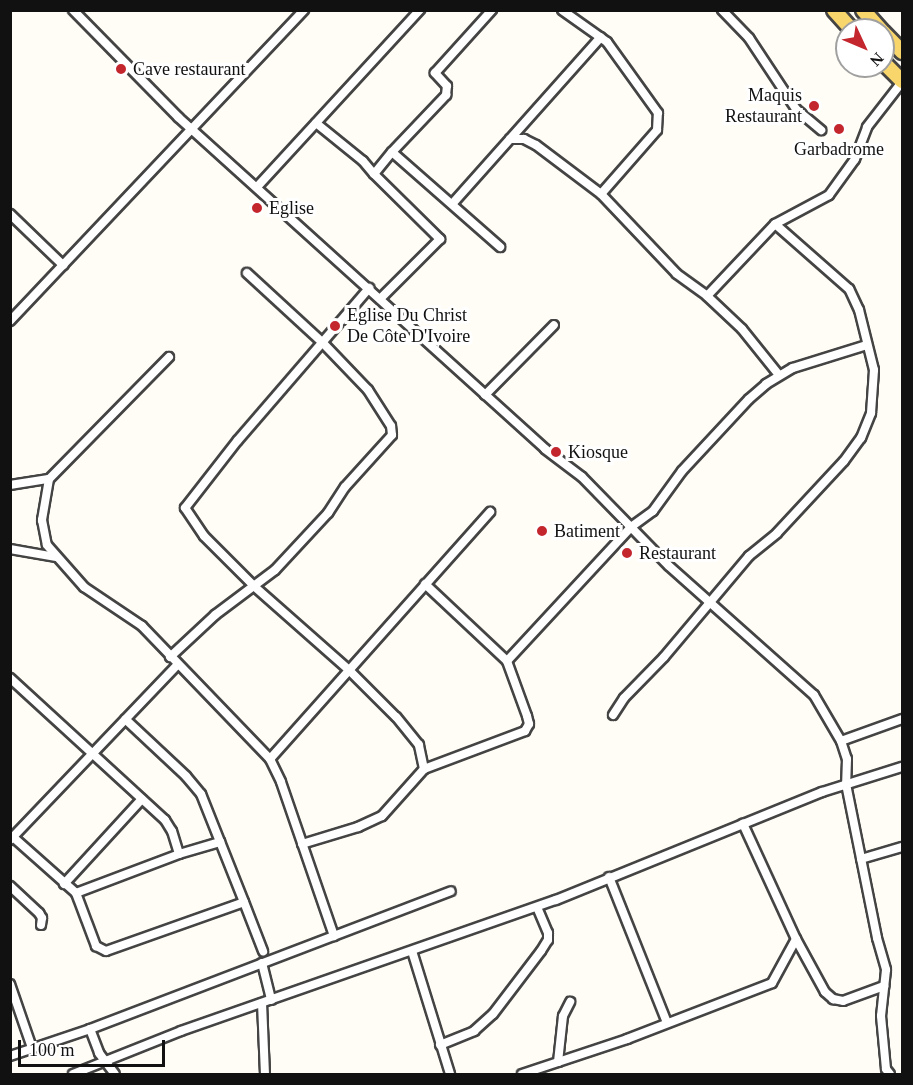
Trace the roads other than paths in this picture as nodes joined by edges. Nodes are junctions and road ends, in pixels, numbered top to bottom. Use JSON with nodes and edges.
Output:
{"nodes":[{"id":1,"x":73,"y":10,"type":"edge"},
{"id":2,"x":304,"y":10,"type":"edge"},
{"id":3,"x":420,"y":10,"type":"edge"},
{"id":4,"x":492,"y":10,"type":"edge"},
{"id":5,"x":562,"y":10,"type":"edge"},
{"id":6,"x":722,"y":10,"type":"edge"},
{"id":7,"x":601,"y":37,"type":"junction"},
{"id":8,"x":903,"y":82,"type":"edge"},
{"id":9,"x":316,"y":123,"type":"junction"},
{"id":10,"x":193,"y":129,"type":"junction"},
{"id":11,"x":821,"y":130,"type":"dead end"},
{"id":12,"x":510,"y":139,"type":"junction"},
{"id":13,"x":392,"y":152,"type":"junction"},
{"id":14,"x":374,"y":174,"type":"junction"},
{"id":15,"x":257,"y":187,"type":"junction"},
{"id":16,"x":601,"y":194,"type":"junction"},
{"id":17,"x":453,"y":204,"type":"junction"},
{"id":18,"x":10,"y":214,"type":"edge"},
{"id":19,"x":775,"y":224,"type":"junction"},
{"id":20,"x":500,"y":246,"type":"dead end"},
{"id":21,"x":63,"y":265,"type":"junction"},
{"id":22,"x":247,"y":273,"type":"dead end"},
{"id":23,"x":369,"y":288,"type":"junction"},
{"id":24,"x":707,"y":296,"type":"junction"},
{"id":25,"x":381,"y":298,"type":"junction"},
{"id":26,"x":10,"y":321,"type":"edge"},
{"id":27,"x":554,"y":325,"type":"dead end"},
{"id":28,"x":322,"y":342,"type":"junction"},
{"id":29,"x":867,"y":345,"type":"junction"},
{"id":30,"x":170,"y":357,"type":"dead end"},
{"id":31,"x":779,"y":375,"type":"junction"},
{"id":32,"x":485,"y":395,"type":"junction"},
{"id":33,"x":49,"y":479,"type":"junction"},
{"id":34,"x":10,"y":485,"type":"edge"},
{"id":35,"x":490,"y":512,"type":"dead end"},
{"id":36,"x":631,"y":527,"type":"junction"},
{"id":37,"x":10,"y":549,"type":"edge"},
{"id":38,"x":57,"y":557,"type":"junction"},
{"id":39,"x":425,"y":584,"type":"junction"},
{"id":40,"x":255,"y":587,"type":"junction"},
{"id":41,"x":708,"y":603,"type":"junction"},
{"id":42,"x":170,"y":657,"type":"junction"},
{"id":43,"x":507,"y":661,"type":"junction"},
{"id":44,"x":177,"y":665,"type":"junction"},
{"id":45,"x":349,"y":670,"type":"junction"},
{"id":46,"x":10,"y":678,"type":"edge"},
{"id":47,"x":613,"y":715,"type":"dead end"},
{"id":48,"x":125,"y":719,"type":"junction"},
{"id":49,"x":903,"y":719,"type":"edge"},
{"id":50,"x":841,"y":741,"type":"junction"},
{"id":51,"x":92,"y":752,"type":"junction"},
{"id":52,"x":270,"y":759,"type":"junction"},
{"id":53,"x":903,"y":767,"type":"edge"},
{"id":54,"x":424,"y":768,"type":"junction"},
{"id":55,"x":846,"y":784,"type":"junction"},
{"id":56,"x":142,"y":799,"type":"junction"},
{"id":57,"x":743,"y":824,"type":"junction"},
{"id":58,"x":12,"y":839,"type":"edge"},
{"id":59,"x":220,"y":842,"type":"junction"},
{"id":60,"x":302,"y":844,"type":"junction"},
{"id":61,"x":903,"y":847,"type":"edge"},
{"id":62,"x":179,"y":854,"type":"junction"},
{"id":63,"x":861,"y":859,"type":"junction"},
{"id":64,"x":609,"y":877,"type":"junction"},
{"id":65,"x":64,"y":884,"type":"junction"},
{"id":66,"x":10,"y":886,"type":"edge"},
{"id":67,"x":452,"y":891,"type":"dead end"},
{"id":68,"x":76,"y":893,"type":"junction"},
{"id":69,"x":244,"y":902,"type":"junction"},
{"id":70,"x":537,"y":907,"type":"junction"},
{"id":71,"x":41,"y":925,"type":"dead end"},
{"id":72,"x":334,"y":936,"type":"junction"},
{"id":73,"x":796,"y":939,"type":"junction"},
{"id":74,"x":263,"y":951,"type":"dead end"},
{"id":75,"x":412,"y":951,"type":"junction"},
{"id":76,"x":262,"y":963,"type":"junction"},
{"id":77,"x":10,"y":984,"type":"edge"},
{"id":78,"x":884,"y":986,"type":"junction"},
{"id":79,"x":266,"y":1002,"type":"junction"},
{"id":80,"x":570,"y":1002,"type":"dead end"},
{"id":81,"x":667,"y":1023,"type":"junction"},
{"id":82,"x":90,"y":1029,"type":"junction"},
{"id":83,"x":440,"y":1045,"type":"junction"},
{"id":84,"x":32,"y":1048,"type":"junction"},
{"id":85,"x":10,"y":1056,"type":"edge"},
{"id":86,"x":107,"y":1061,"type":"junction"},
{"id":87,"x":558,"y":1062,"type":"junction"},
{"id":88,"x":73,"y":1074,"type":"edge"},
{"id":89,"x":115,"y":1074,"type":"edge"},
{"id":90,"x":265,"y":1074,"type":"edge"},
{"id":91,"x":450,"y":1074,"type":"edge"},
{"id":92,"x":522,"y":1074,"type":"edge"},
{"id":93,"x":890,"y":1074,"type":"edge"}],
"edges":[{"from":1,"to":10,"type":"street"},
{"from":2,"to":10,"type":"street"},
{"from":3,"to":9,"type":"street"},
{"from":4,"to":13,"type":"street"},
{"from":5,"to":7,"type":"street"},
{"from":6,"to":11,"type":"street"},
{"from":7,"to":12,"type":"street"},
{"from":7,"to":16,"type":"street"},
{"from":8,"to":19,"type":"street"},
{"from":9,"to":14,"type":"street"},
{"from":9,"to":15,"type":"street"},
{"from":10,"to":15,"type":"street"},
{"from":10,"to":21,"type":"street"},
{"from":12,"to":16,"type":"street"},
{"from":12,"to":17,"type":"street"},
{"from":13,"to":14,"type":"street"},
{"from":13,"to":17,"type":"street"},
{"from":14,"to":25,"type":"street"},
{"from":15,"to":23,"type":"street"},
{"from":16,"to":24,"type":"street"},
{"from":17,"to":20,"type":"street"},
{"from":18,"to":21,"type":"street"},
{"from":19,"to":24,"type":"street"},
{"from":19,"to":29,"type":"street"},
{"from":21,"to":26,"type":"street"},
{"from":22,"to":28,"type":"street"},
{"from":23,"to":25,"type":"street"},
{"from":23,"to":28,"type":"street"},
{"from":24,"to":31,"type":"street"},
{"from":25,"to":32,"type":"street"},
{"from":27,"to":32,"type":"street"},
{"from":28,"to":40,"type":"street"},
{"from":28,"to":40,"type":"street"},
{"from":29,"to":31,"type":"street"},
{"from":29,"to":41,"type":"street"},
{"from":30,"to":33,"type":"street"},
{"from":31,"to":36,"type":"street"},
{"from":32,"to":36,"type":"street"},
{"from":33,"to":34,"type":"street"},
{"from":33,"to":38,"type":"street"},
{"from":35,"to":39,"type":"street"},
{"from":36,"to":41,"type":"street"},
{"from":36,"to":43,"type":"street"},
{"from":37,"to":38,"type":"street"},
{"from":38,"to":42,"type":"street"},
{"from":39,"to":43,"type":"street"},
{"from":39,"to":45,"type":"street"},
{"from":40,"to":42,"type":"street"},
{"from":40,"to":45,"type":"street"},
{"from":41,"to":47,"type":"street"},
{"from":41,"to":50,"type":"street"},
{"from":42,"to":44,"type":"street"},
{"from":43,"to":54,"type":"street"},
{"from":44,"to":48,"type":"street"},
{"from":44,"to":52,"type":"street"},
{"from":45,"to":52,"type":"street"},
{"from":45,"to":54,"type":"street"},
{"from":46,"to":51,"type":"street"},
{"from":48,"to":51,"type":"street"},
{"from":48,"to":59,"type":"street"},
{"from":49,"to":50,"type":"street"},
{"from":50,"to":55,"type":"street"},
{"from":51,"to":56,"type":"street"},
{"from":51,"to":58,"type":"street"},
{"from":52,"to":60,"type":"street"},
{"from":53,"to":55,"type":"street"},
{"from":54,"to":60,"type":"street"},
{"from":55,"to":57,"type":"street"},
{"from":55,"to":63,"type":"street"},
{"from":56,"to":62,"type":"street"},
{"from":56,"to":65,"type":"street"},
{"from":57,"to":64,"type":"street"},
{"from":57,"to":73,"type":"street"},
{"from":58,"to":65,"type":"street"},
{"from":59,"to":62,"type":"street"},
{"from":59,"to":69,"type":"street"},
{"from":60,"to":72,"type":"street"},
{"from":61,"to":63,"type":"street"},
{"from":62,"to":68,"type":"street"},
{"from":63,"to":78,"type":"street"},
{"from":64,"to":70,"type":"street"},
{"from":64,"to":81,"type":"street"},
{"from":65,"to":68,"type":"street"},
{"from":66,"to":71,"type":"street"},
{"from":67,"to":72,"type":"street"},
{"from":68,"to":69,"type":"street"},
{"from":69,"to":74,"type":"street"},
{"from":70,"to":75,"type":"street"},
{"from":70,"to":83,"type":"street"},
{"from":72,"to":76,"type":"street"},
{"from":73,"to":78,"type":"street"},
{"from":73,"to":81,"type":"street"},
{"from":75,"to":79,"type":"street"},
{"from":75,"to":83,"type":"street"},
{"from":76,"to":79,"type":"street"},
{"from":76,"to":82,"type":"street"},
{"from":77,"to":84,"type":"street"},
{"from":78,"to":93,"type":"street"},
{"from":79,"to":86,"type":"street"},
{"from":79,"to":90,"type":"street"},
{"from":80,"to":87,"type":"street"},
{"from":81,"to":87,"type":"street"},
{"from":82,"to":84,"type":"street"},
{"from":82,"to":86,"type":"street"},
{"from":83,"to":91,"type":"street"},
{"from":84,"to":85,"type":"street"},
{"from":86,"to":88,"type":"street"},
{"from":86,"to":89,"type":"street"},
{"from":87,"to":92,"type":"street"}]}
